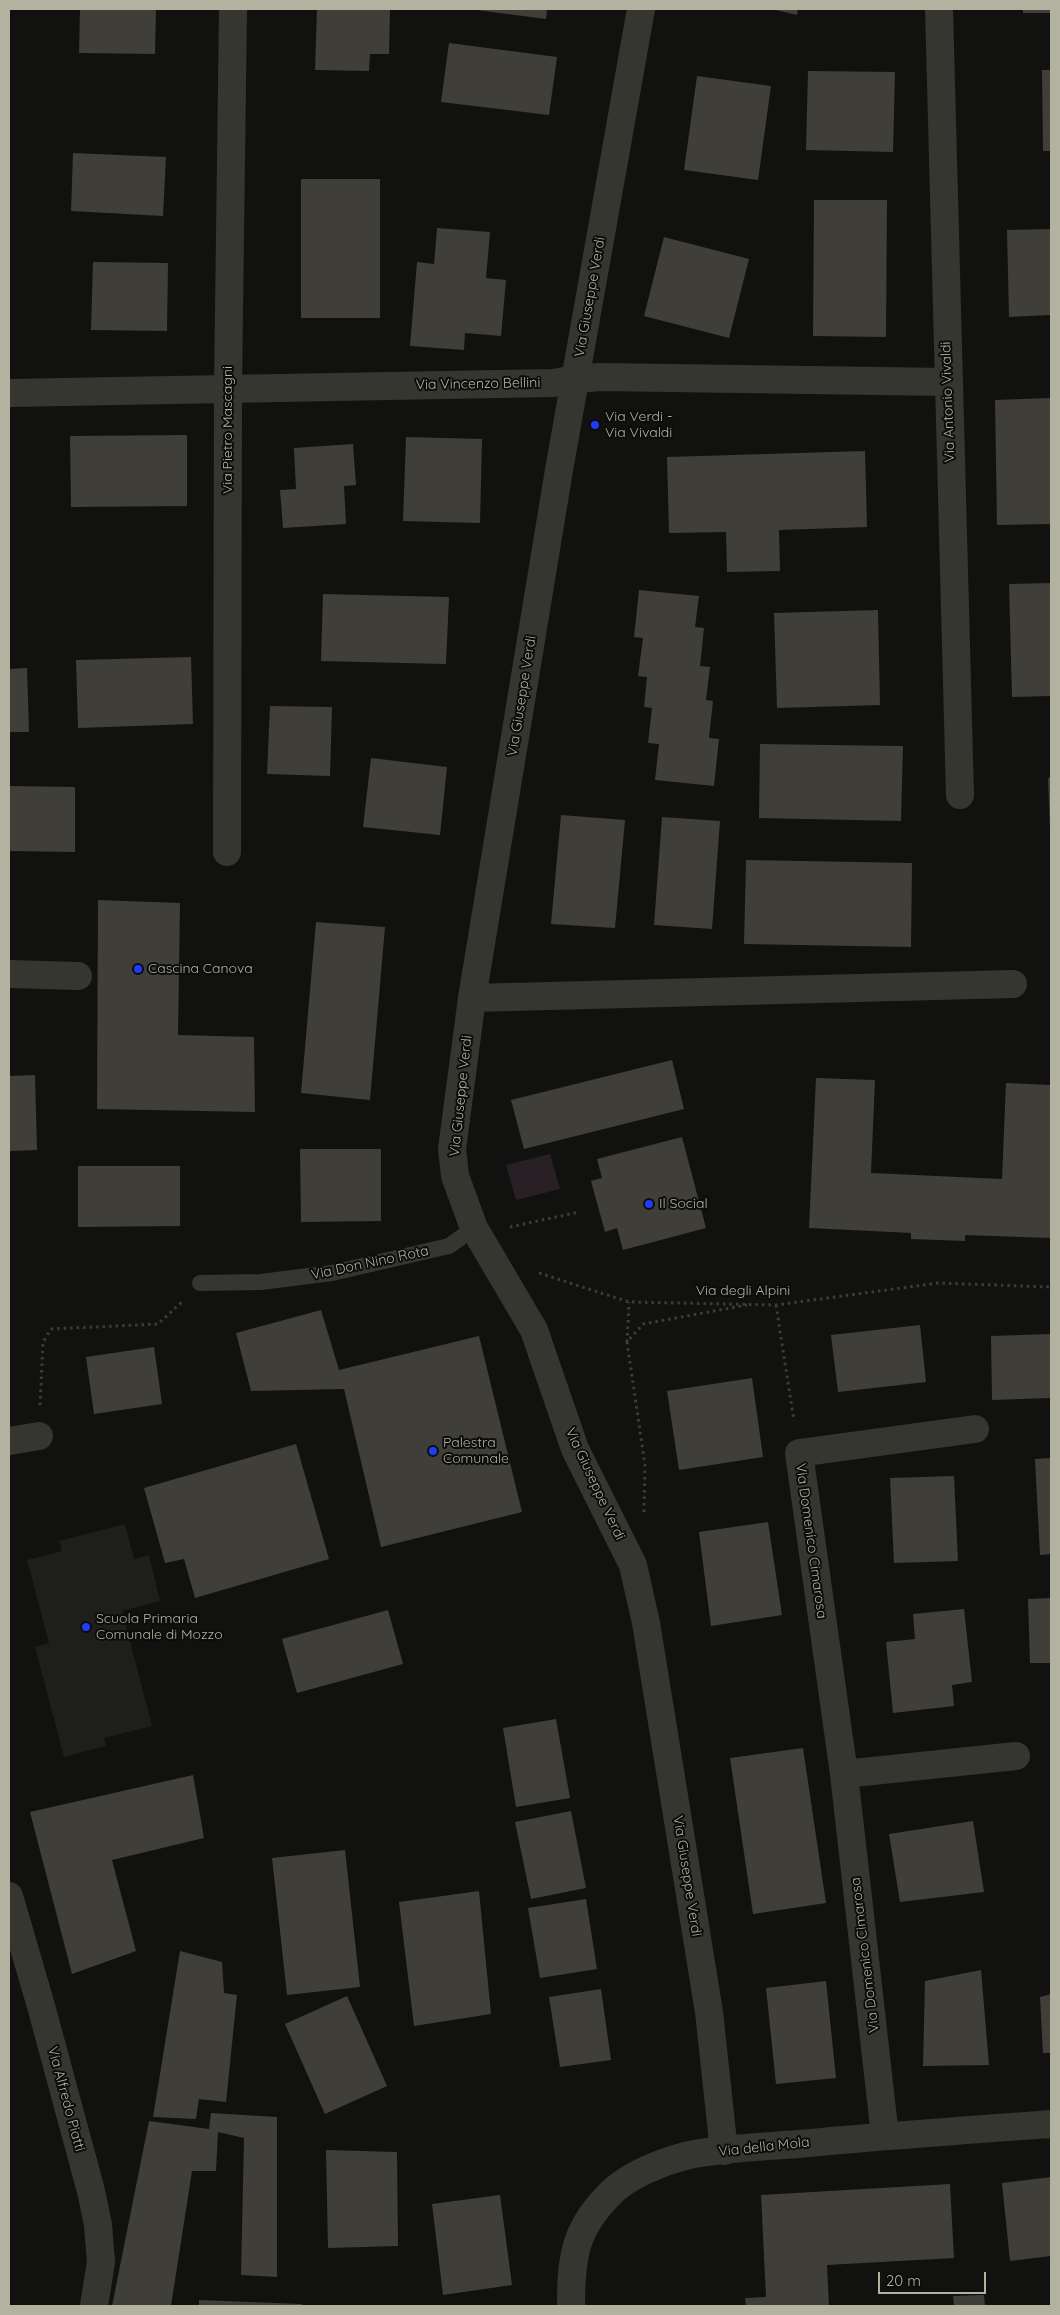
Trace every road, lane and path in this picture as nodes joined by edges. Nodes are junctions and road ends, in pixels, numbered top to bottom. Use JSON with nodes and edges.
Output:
{"nodes":[{"id":1,"x":233,"y":9,"type":"edge"},
{"id":2,"x":641,"y":9,"type":"edge"},
{"id":3,"x":939,"y":9,"type":"edge"},
{"id":4,"x":576,"y":379,"type":"junction"},
{"id":5,"x":948,"y":382,"type":"junction"},
{"id":6,"x":228,"y":388,"type":"junction"},
{"id":7,"x":9,"y":393,"type":"edge"},
{"id":8,"x":960,"y":795,"type":"dead end"},
{"id":9,"x":227,"y":852,"type":"dead end"},
{"id":10,"x":9,"y":974,"type":"edge"},
{"id":11,"x":78,"y":976,"type":"dead end"},
{"id":12,"x":1013,"y":984,"type":"dead end"},
{"id":13,"x":472,"y":998,"type":"junction"},
{"id":14,"x":579,"y":1212,"type":"dead end"},
{"id":15,"x":474,"y":1228,"type":"junction"},
{"id":16,"x":510,"y":1236,"type":"dead end"},
{"id":17,"x":502,"y":1279,"type":"junction"},
{"id":18,"x":200,"y":1283,"type":"joint"},
{"id":19,"x":1051,"y":1287,"type":"edge"},
{"id":20,"x":629,"y":1302,"type":"junction"},
{"id":21,"x":754,"y":1303,"type":"junction"},
{"id":22,"x":776,"y":1305,"type":"junction"},
{"id":23,"x":628,"y":1342,"type":"junction"},
{"id":24,"x":975,"y":1429,"type":"dead end"},
{"id":25,"x":39,"y":1436,"type":"joint"},
{"id":26,"x":9,"y":1441,"type":"edge"},
{"id":27,"x":799,"y":1453,"type":"junction"},
{"id":28,"x":624,"y":1548,"type":"junction"},
{"id":29,"x":1016,"y":1756,"type":"dead end"},
{"id":30,"x":844,"y":1774,"type":"junction"},
{"id":31,"x":9,"y":1896,"type":"edge"},
{"id":32,"x":1051,"y":2124,"type":"edge"},
{"id":33,"x":885,"y":2136,"type":"junction"},
{"id":34,"x":724,"y":2151,"type":"junction"},
{"id":35,"x":94,"y":2306,"type":"edge"},
{"id":36,"x":571,"y":2306,"type":"edge"}],
"edges":[{"from":1,"to":6,"type":"street","name":"Via Pietro Mascagni"},
{"from":2,"to":4,"type":"street","name":"Via Giuseppe Verdi"},
{"from":3,"to":5,"type":"street","name":"Via Antonio Vivaldi"},
{"from":4,"to":5,"type":"street","name":"Via Vincenzo Bellini"},
{"from":4,"to":6,"type":"street","name":"Via Vincenzo Bellini"},
{"from":4,"to":13,"type":"street","name":"Via Giuseppe Verdi"},
{"from":5,"to":8,"type":"street","name":"Via Antonio Vivaldi"},
{"from":6,"to":7,"type":"street","name":"Via Vincenzo Bellini"},
{"from":6,"to":9,"type":"street","name":"Via Pietro Mascagni"},
{"from":10,"to":11,"type":"street"},
{"from":12,"to":13,"type":"street"},
{"from":13,"to":15,"type":"street","name":"Via Giuseppe Verdi"},
{"from":14,"to":16,"type":"path"},
{"from":15,"to":17,"type":"street","name":"Via Giuseppe Verdi"},
{"from":15,"to":18,"type":"lane","name":"Via Don Nino Rota"},
{"from":17,"to":20,"type":"path","name":"Via degli Alpini"},
{"from":17,"to":28,"type":"street","name":"Via Giuseppe Verdi"},
{"from":18,"to":25,"type":"path"},
{"from":19,"to":22,"type":"path","name":"Via degli Alpini"},
{"from":20,"to":21,"type":"path","name":"Via degli Alpini"},
{"from":20,"to":23,"type":"path"},
{"from":21,"to":22,"type":"path","name":"Via degli Alpini"},
{"from":21,"to":23,"type":"path"},
{"from":22,"to":27,"type":"path"},
{"from":23,"to":28,"type":"path"},
{"from":24,"to":27,"type":"street","name":"Via Domenico Cimarosa"},
{"from":25,"to":26,"type":"street"},
{"from":27,"to":30,"type":"street","name":"Via Domenico Cimarosa"},
{"from":28,"to":34,"type":"street","name":"Via Giuseppe Verdi"},
{"from":29,"to":30,"type":"street"},
{"from":30,"to":33,"type":"street","name":"Via Domenico Cimarosa"},
{"from":31,"to":35,"type":"street","name":"Via Alfredo Piatti"},
{"from":32,"to":33,"type":"street","name":"Via della Mola"},
{"from":33,"to":34,"type":"street","name":"Via della Mola"},
{"from":34,"to":36,"type":"street","name":"Via della Mola"}]}
